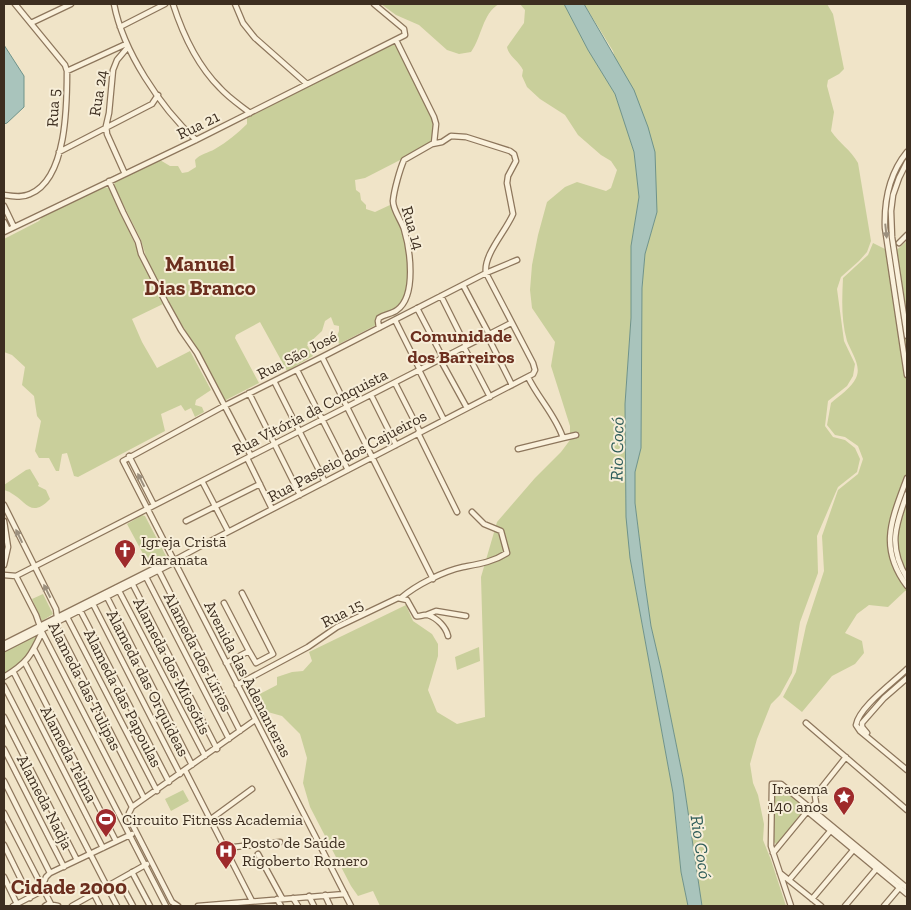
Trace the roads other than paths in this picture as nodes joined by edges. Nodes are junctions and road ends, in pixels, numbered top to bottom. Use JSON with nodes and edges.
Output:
{"nodes":[{"id":1,"x":15,"y":4,"type":"edge"},
{"id":2,"x":71,"y":4,"type":"edge"},
{"id":3,"x":114,"y":4,"type":"edge"},
{"id":4,"x":166,"y":4,"type":"edge"},
{"id":5,"x":235,"y":4,"type":"edge"},
{"id":6,"x":374,"y":4,"type":"edge"},
{"id":7,"x":174,"y":5,"type":"edge"},
{"id":8,"x":31,"y":23,"type":"junction"},
{"id":9,"x":120,"y":27,"type":"junction"},
{"id":10,"x":396,"y":40,"type":"junction"},
{"id":11,"x":127,"y":45,"type":"junction"},
{"id":12,"x":67,"y":71,"type":"junction"},
{"id":13,"x":307,"y":84,"type":"junction"},
{"id":14,"x":158,"y":95,"type":"junction"},
{"id":15,"x":250,"y":113,"type":"junction"},
{"id":16,"x":106,"y":127,"type":"junction"},
{"id":17,"x":196,"y":140,"type":"junction"},
{"id":18,"x":434,"y":143,"type":"junction"},
{"id":19,"x":59,"y":152,"type":"junction"},
{"id":20,"x":907,"y":152,"type":"edge"},
{"id":21,"x":907,"y":162,"type":"edge"},
{"id":22,"x":125,"y":174,"type":"junction"},
{"id":23,"x":109,"y":181,"type":"junction"},
{"id":24,"x":4,"y":195,"type":"edge"},
{"id":25,"x":4,"y":206,"type":"edge"},
{"id":26,"x":4,"y":222,"type":"edge"},
{"id":27,"x":14,"y":227,"type":"junction"},
{"id":28,"x":6,"y":231,"type":"edge"},
{"id":29,"x":907,"y":235,"type":"edge"},
{"id":30,"x":899,"y":243,"type":"dead end"},
{"id":31,"x":517,"y":260,"type":"dead end"},
{"id":32,"x":486,"y":273,"type":"junction"},
{"id":33,"x":463,"y":285,"type":"junction"},
{"id":34,"x":441,"y":296,"type":"junction"},
{"id":35,"x":417,"y":308,"type":"junction"},
{"id":36,"x":395,"y":320,"type":"junction"},
{"id":37,"x":511,"y":323,"type":"junction"},
{"id":38,"x":379,"y":328,"type":"junction"},
{"id":39,"x":488,"y":335,"type":"junction"},
{"id":40,"x":907,"y":336,"type":"edge"},
{"id":41,"x":465,"y":346,"type":"junction"},
{"id":42,"x":322,"y":358,"type":"junction"},
{"id":43,"x":442,"y":359,"type":"junction"},
{"id":44,"x":297,"y":370,"type":"junction"},
{"id":45,"x":419,"y":370,"type":"junction"},
{"id":46,"x":907,"y":375,"type":"edge"},
{"id":47,"x":530,"y":376,"type":"junction"},
{"id":48,"x":274,"y":381,"type":"junction"},
{"id":49,"x":395,"y":382,"type":"junction"},
{"id":50,"x":512,"y":385,"type":"junction"},
{"id":51,"x":249,"y":393,"type":"junction"},
{"id":52,"x":371,"y":395,"type":"junction"},
{"id":53,"x":490,"y":397,"type":"junction"},
{"id":54,"x":224,"y":406,"type":"junction"},
{"id":55,"x":348,"y":407,"type":"junction"},
{"id":56,"x":467,"y":408,"type":"junction"},
{"id":57,"x":322,"y":420,"type":"junction"},
{"id":58,"x":444,"y":420,"type":"junction"},
{"id":59,"x":299,"y":431,"type":"junction"},
{"id":60,"x":419,"y":433,"type":"junction"},
{"id":61,"x":576,"y":435,"type":"dead end"},
{"id":62,"x":563,"y":438,"type":"junction"},
{"id":63,"x":274,"y":444,"type":"junction"},
{"id":64,"x":396,"y":445,"type":"junction"},
{"id":65,"x":518,"y":449,"type":"dead end"},
{"id":66,"x":129,"y":456,"type":"junction"},
{"id":67,"x":249,"y":457,"type":"junction"},
{"id":68,"x":372,"y":457,"type":"junction"},
{"id":69,"x":123,"y":462,"type":"joint"},
{"id":70,"x":348,"y":470,"type":"junction"},
{"id":71,"x":907,"y":478,"type":"edge"},
{"id":72,"x":202,"y":481,"type":"junction"},
{"id":73,"x":325,"y":482,"type":"junction"},
{"id":74,"x":260,"y":484,"type":"junction"},
{"id":75,"x":907,"y":494,"type":"edge"},
{"id":76,"x":300,"y":495,"type":"junction"},
{"id":77,"x":4,"y":505,"type":"edge"},
{"id":78,"x":154,"y":505,"type":"junction"},
{"id":79,"x":215,"y":506,"type":"junction"},
{"id":80,"x":146,"y":509,"type":"junction"},
{"id":81,"x":272,"y":509,"type":"junction"},
{"id":82,"x":457,"y":512,"type":"dead end"},
{"id":83,"x":472,"y":512,"type":"dead end"},
{"id":84,"x":4,"y":521,"type":"edge"},
{"id":85,"x":186,"y":521,"type":"dead end"},
{"id":86,"x":228,"y":531,"type":"junction"},
{"id":87,"x":173,"y":561,"type":"junction"},
{"id":88,"x":4,"y":564,"type":"edge"},
{"id":89,"x":34,"y":566,"type":"junction"},
{"id":90,"x":159,"y":571,"type":"junction"},
{"id":91,"x":4,"y":575,"type":"edge"},
{"id":92,"x":16,"y":576,"type":"junction"},
{"id":93,"x":146,"y":577,"type":"junction"},
{"id":94,"x":907,"y":578,"type":"edge"},
{"id":95,"x":433,"y":579,"type":"junction"},
{"id":96,"x":133,"y":585,"type":"junction"},
{"id":97,"x":907,"y":586,"type":"edge"},
{"id":98,"x":119,"y":589,"type":"junction"},
{"id":99,"x":242,"y":593,"type":"dead end"},
{"id":100,"x":107,"y":598,"type":"junction"},
{"id":101,"x":401,"y":598,"type":"junction"},
{"id":102,"x":224,"y":603,"type":"dead end"},
{"id":103,"x":94,"y":604,"type":"junction"},
{"id":104,"x":80,"y":610,"type":"junction"},
{"id":105,"x":426,"y":615,"type":"junction"},
{"id":106,"x":466,"y":616,"type":"dead end"},
{"id":107,"x":67,"y":617,"type":"junction"},
{"id":108,"x":57,"y":620,"type":"junction"},
{"id":109,"x":41,"y":629,"type":"junction"},
{"id":110,"x":448,"y":636,"type":"dead end"},
{"id":111,"x":4,"y":644,"type":"edge"},
{"id":112,"x":4,"y":649,"type":"edge"},
{"id":113,"x":34,"y":649,"type":"junction"},
{"id":114,"x":250,"y":651,"type":"junction"},
{"id":115,"x":25,"y":663,"type":"junction"},
{"id":116,"x":226,"y":663,"type":"junction"},
{"id":117,"x":907,"y":669,"type":"edge"},
{"id":118,"x":13,"y":671,"type":"junction"},
{"id":119,"x":4,"y":677,"type":"edge"},
{"id":120,"x":907,"y":678,"type":"edge"},
{"id":121,"x":237,"y":685,"type":"junction"},
{"id":122,"x":4,"y":686,"type":"edge"},
{"id":123,"x":889,"y":686,"type":"junction"},
{"id":124,"x":893,"y":690,"type":"junction"},
{"id":125,"x":4,"y":717,"type":"edge"},
{"id":126,"x":255,"y":720,"type":"junction"},
{"id":127,"x":806,"y":723,"type":"dead end"},
{"id":128,"x":240,"y":731,"type":"junction"},
{"id":129,"x":871,"y":738,"type":"junction"},
{"id":130,"x":229,"y":739,"type":"junction"},
{"id":131,"x":217,"y":748,"type":"junction"},
{"id":132,"x":4,"y":749,"type":"edge"},
{"id":133,"x":205,"y":756,"type":"junction"},
{"id":134,"x":846,"y":757,"type":"junction"},
{"id":135,"x":192,"y":765,"type":"junction"},
{"id":136,"x":185,"y":770,"type":"junction"},
{"id":137,"x":907,"y":770,"type":"edge"},
{"id":138,"x":180,"y":774,"type":"junction"},
{"id":139,"x":4,"y":781,"type":"edge"},
{"id":140,"x":169,"y":782,"type":"junction"},
{"id":141,"x":252,"y":789,"type":"dead end"},
{"id":142,"x":156,"y":791,"type":"junction"},
{"id":143,"x":144,"y":798,"type":"junction"},
{"id":144,"x":132,"y":807,"type":"junction"},
{"id":145,"x":809,"y":810,"type":"junction"},
{"id":146,"x":907,"y":810,"type":"edge"},
{"id":147,"x":4,"y":813,"type":"edge"},
{"id":148,"x":211,"y":819,"type":"junction"},
{"id":149,"x":832,"y":829,"type":"junction"},
{"id":150,"x":135,"y":832,"type":"junction"},
{"id":151,"x":129,"y":835,"type":"junction"},
{"id":152,"x":116,"y":841,"type":"junction"},
{"id":153,"x":280,"y":842,"type":"dead end"},
{"id":154,"x":4,"y":845,"type":"edge"},
{"id":155,"x":103,"y":848,"type":"junction"},
{"id":156,"x":225,"y":848,"type":"junction"},
{"id":157,"x":855,"y":848,"type":"junction"},
{"id":158,"x":773,"y":852,"type":"junction"},
{"id":159,"x":90,"y":854,"type":"junction"},
{"id":160,"x":258,"y":854,"type":"dead end"},
{"id":161,"x":77,"y":860,"type":"junction"},
{"id":162,"x":151,"y":862,"type":"junction"},
{"id":163,"x":145,"y":865,"type":"junction"},
{"id":164,"x":64,"y":867,"type":"junction"},
{"id":165,"x":878,"y":867,"type":"junction"},
{"id":166,"x":132,"y":872,"type":"junction"},
{"id":167,"x":50,"y":873,"type":"junction"},
{"id":168,"x":780,"y":873,"type":"junction"},
{"id":169,"x":4,"y":877,"type":"edge"},
{"id":170,"x":119,"y":880,"type":"junction"},
{"id":171,"x":789,"y":880,"type":"junction"},
{"id":172,"x":42,"y":886,"type":"junction"},
{"id":173,"x":901,"y":886,"type":"junction"},
{"id":174,"x":107,"y":887,"type":"junction"},
{"id":175,"x":907,"y":888,"type":"edge"},
{"id":176,"x":94,"y":894,"type":"junction"},
{"id":177,"x":345,"y":894,"type":"junction"},
{"id":178,"x":907,"y":894,"type":"edge"},
{"id":179,"x":325,"y":895,"type":"junction"},
{"id":180,"x":310,"y":896,"type":"junction"},
{"id":181,"x":30,"y":898,"type":"junction"},
{"id":182,"x":279,"y":898,"type":"junction"},
{"id":183,"x":293,"y":898,"type":"junction"},
{"id":184,"x":812,"y":899,"type":"junction"},
{"id":185,"x":262,"y":900,"type":"junction"},
{"id":186,"x":81,"y":901,"type":"junction"},
{"id":187,"x":249,"y":903,"type":"edge"},
{"id":188,"x":231,"y":904,"type":"edge"},
{"id":189,"x":15,"y":905,"type":"edge"},
{"id":190,"x":52,"y":905,"type":"edge"},
{"id":191,"x":215,"y":905,"type":"edge"},
{"id":192,"x":45,"y":906,"type":"edge"},
{"id":193,"x":58,"y":906,"type":"edge"},
{"id":194,"x":72,"y":906,"type":"edge"},
{"id":195,"x":84,"y":906,"type":"edge"},
{"id":196,"x":100,"y":906,"type":"edge"},
{"id":197,"x":117,"y":906,"type":"edge"},
{"id":198,"x":134,"y":906,"type":"edge"},
{"id":199,"x":150,"y":906,"type":"edge"},
{"id":200,"x":166,"y":906,"type":"edge"},
{"id":201,"x":178,"y":906,"type":"edge"},
{"id":202,"x":198,"y":906,"type":"edge"},
{"id":203,"x":265,"y":906,"type":"edge"},
{"id":204,"x":281,"y":906,"type":"edge"},
{"id":205,"x":298,"y":906,"type":"edge"},
{"id":206,"x":314,"y":906,"type":"edge"},
{"id":207,"x":330,"y":906,"type":"edge"},
{"id":208,"x":351,"y":906,"type":"edge"},
{"id":209,"x":791,"y":906,"type":"edge"},
{"id":210,"x":821,"y":906,"type":"edge"},
{"id":211,"x":845,"y":906,"type":"edge"},
{"id":212,"x":884,"y":906,"type":"edge"}],
"edges":[{"from":1,"to":8,"type":"street","name":"Rua 5"},
{"from":2,"to":8,"type":"street"},
{"from":3,"to":9,"type":"street"},
{"from":4,"to":9,"type":"street"},
{"from":5,"to":13,"type":"street"},
{"from":6,"to":10,"type":"street","name":"Rua 21"},
{"from":7,"to":15,"type":"street"},
{"from":8,"to":12,"type":"street","name":"Rua 5"},
{"from":9,"to":11,"type":"street"},
{"from":10,"to":13,"type":"street","name":"Rua 21"},
{"from":10,"to":18,"type":"street"},
{"from":11,"to":12,"type":"street"},
{"from":11,"to":14,"type":"street"},
{"from":11,"to":16,"type":"street","name":"Rua 24"},
{"from":12,"to":19,"type":"street","name":"Rua 5"},
{"from":13,"to":15,"type":"street","name":"Rua 21"},
{"from":14,"to":16,"type":"street"},
{"from":14,"to":17,"type":"street"},
{"from":15,"to":17,"type":"street","name":"Rua 21"},
{"from":16,"to":19,"type":"street"},
{"from":16,"to":22,"type":"street","name":"Rua 24"},
{"from":17,"to":22,"type":"street","name":"Rua 21"},
{"from":18,"to":32,"type":"street","name":"Rua 14"},
{"from":18,"to":38,"type":"street","name":"Rua 14"},
{"from":19,"to":24,"type":"street","name":"Rua 5"},
{"from":20,"to":46,"type":"street","one_way":true},
{"from":21,"to":40,"type":"street"},
{"from":22,"to":23,"type":"street","name":"Rua 21"},
{"from":23,"to":27,"type":"street","name":"Rua 21"},
{"from":23,"to":54,"type":"street"},
{"from":25,"to":27,"type":"street"},
{"from":26,"to":28,"type":"street"},
{"from":27,"to":28,"type":"street","name":"Rua 21"},
{"from":29,"to":30,"type":"street"},
{"from":31,"to":32,"type":"street","name":"Rua São José"},
{"from":32,"to":33,"type":"street","name":"Rua São José"},
{"from":32,"to":37,"type":"street"},
{"from":33,"to":34,"type":"street","name":"Rua São José"},
{"from":33,"to":39,"type":"street"},
{"from":34,"to":35,"type":"street","name":"Rua São José"},
{"from":34,"to":41,"type":"street"},
{"from":35,"to":36,"type":"street","name":"Rua São José"},
{"from":35,"to":43,"type":"street"},
{"from":36,"to":38,"type":"street","name":"Rua São José"},
{"from":36,"to":45,"type":"street"},
{"from":37,"to":39,"type":"street","name":"Rua Vitória da Conquista"},
{"from":37,"to":47,"type":"street"},
{"from":38,"to":42,"type":"street","name":"Rua São José"},
{"from":39,"to":41,"type":"street","name":"Rua Vitória da Conquista"},
{"from":39,"to":50,"type":"street"},
{"from":41,"to":43,"type":"street","name":"Rua Vitória da Conquista"},
{"from":41,"to":53,"type":"street"},
{"from":42,"to":44,"type":"street","name":"Rua São José"},
{"from":42,"to":55,"type":"street"},
{"from":43,"to":45,"type":"street","name":"Rua Vitória da Conquista"},
{"from":43,"to":56,"type":"street"},
{"from":44,"to":48,"type":"street","name":"Rua São José"},
{"from":44,"to":57,"type":"street"},
{"from":45,"to":49,"type":"street","name":"Rua Vitória da Conquista"},
{"from":45,"to":58,"type":"street"},
{"from":47,"to":50,"type":"street","name":"Rua Passeio dos Cajueiros"},
{"from":47,"to":62,"type":"street"},
{"from":48,"to":51,"type":"street","name":"Rua São José"},
{"from":48,"to":59,"type":"street"},
{"from":49,"to":52,"type":"street","name":"Rua Vitória da Conquista"},
{"from":49,"to":60,"type":"street"},
{"from":50,"to":53,"type":"street","name":"Rua Passeio dos Cajueiros"},
{"from":51,"to":54,"type":"street","name":"Rua São José"},
{"from":51,"to":63,"type":"street"},
{"from":52,"to":55,"type":"street","name":"Rua Vitória da Conquista"},
{"from":52,"to":64,"type":"street"},
{"from":53,"to":56,"type":"street","name":"Rua Passeio dos Cajueiros"},
{"from":54,"to":66,"type":"street","name":"Rua São José"},
{"from":54,"to":67,"type":"street"},
{"from":55,"to":57,"type":"street","name":"Rua Vitória da Conquista"},
{"from":55,"to":68,"type":"street"},
{"from":56,"to":58,"type":"street","name":"Rua Passeio dos Cajueiros"},
{"from":57,"to":59,"type":"street","name":"Rua Vitória da Conquista"},
{"from":57,"to":70,"type":"street"},
{"from":58,"to":60,"type":"street","name":"Rua Passeio dos Cajueiros"},
{"from":59,"to":63,"type":"street","name":"Rua Vitória da Conquista"},
{"from":59,"to":73,"type":"street"},
{"from":60,"to":64,"type":"street","name":"Rua Passeio dos Cajueiros"},
{"from":60,"to":82,"type":"street"},
{"from":61,"to":62,"type":"street"},
{"from":62,"to":65,"type":"street"},
{"from":63,"to":67,"type":"street","name":"Rua Vitória da Conquista"},
{"from":63,"to":76,"type":"street"},
{"from":64,"to":68,"type":"street","name":"Rua Passeio dos Cajueiros"},
{"from":66,"to":69,"type":"street","name":"Rua São José"},
{"from":78,"to":66,"type":"street","one_way":true},
{"from":67,"to":72,"type":"street","name":"Rua Vitória da Conquista"},
{"from":67,"to":74,"type":"street"},
{"from":68,"to":70,"type":"street","name":"Rua Passeio dos Cajueiros"},
{"from":68,"to":95,"type":"street"},
{"from":69,"to":80,"type":"street","name":"Avenida das Adenanteras"},
{"from":70,"to":73,"type":"street","name":"Rua Passeio dos Cajueiros"},
{"from":71,"to":97,"type":"street"},
{"from":72,"to":78,"type":"street","name":"Rua Vitória da Conquista"},
{"from":72,"to":79,"type":"street"},
{"from":73,"to":76,"type":"street","name":"Rua Passeio dos Cajueiros"},
{"from":74,"to":79,"type":"street"},
{"from":74,"to":81,"type":"street"},
{"from":75,"to":94,"type":"street"},
{"from":76,"to":81,"type":"street","name":"Rua Passeio dos Cajueiros"},
{"from":89,"to":77,"type":"street","one_way":true},
{"from":78,"to":80,"type":"street","name":"Rua Vitória da Conquista"},
{"from":79,"to":85,"type":"street"},
{"from":79,"to":86,"type":"street"},
{"from":80,"to":87,"type":"street","name":"Avenida das Adenanteras"},
{"from":80,"to":89,"type":"street","name":"Rua Vitória da Conquista"},
{"from":81,"to":86,"type":"street","name":"Rua Passeio dos Cajueiros"},
{"from":83,"to":95,"type":"street","name":"Rua 15"},
{"from":84,"to":88,"type":"street"},
{"from":86,"to":87,"type":"street","name":"Rua Passeio dos Cajueiros"},
{"from":87,"to":90,"type":"street"},
{"from":87,"to":98,"type":"street"},
{"from":87,"to":116,"type":"street","name":"Avenida das Adenanteras"},
{"from":89,"to":92,"type":"street","name":"Rua Vitória da Conquista"},
{"from":108,"to":89,"type":"street","one_way":true},
{"from":90,"to":93,"type":"street"},
{"from":90,"to":128,"type":"street"},
{"from":91,"to":92,"type":"street"},
{"from":92,"to":109,"type":"street","name":"Alameda das Tulipas"},
{"from":93,"to":96,"type":"street"},
{"from":93,"to":130,"type":"street","name":"Alameda dos Lírios"},
{"from":95,"to":101,"type":"street","name":"Rua 15"},
{"from":96,"to":98,"type":"street"},
{"from":96,"to":131,"type":"street"},
{"from":98,"to":100,"type":"street"},
{"from":98,"to":108,"type":"street"},
{"from":98,"to":133,"type":"street","name":"Alameda dos Miosótis"},
{"from":99,"to":114,"type":"street"},
{"from":100,"to":103,"type":"street"},
{"from":100,"to":135,"type":"street"},
{"from":101,"to":105,"type":"street"},
{"from":101,"to":121,"type":"street","name":"Rua 15"},
{"from":102,"to":114,"type":"street"},
{"from":103,"to":104,"type":"street"},
{"from":103,"to":138,"type":"street","name":"Alameda das Orquídeas"},
{"from":104,"to":107,"type":"street"},
{"from":104,"to":140,"type":"street"},
{"from":105,"to":106,"type":"street"},
{"from":105,"to":110,"type":"street"},
{"from":107,"to":108,"type":"street"},
{"from":107,"to":142,"type":"street","name":"Alameda das Papoulas"},
{"from":108,"to":109,"type":"street"},
{"from":108,"to":143,"type":"street"},
{"from":109,"to":111,"type":"street"},
{"from":109,"to":112,"type":"street"},
{"from":109,"to":113,"type":"street"},
{"from":109,"to":144,"type":"street","name":"Alameda das Tulipas"},
{"from":113,"to":115,"type":"street"},
{"from":113,"to":151,"type":"street"},
{"from":114,"to":116,"type":"street"},
{"from":115,"to":118,"type":"street"},
{"from":115,"to":152,"type":"street"},
{"from":116,"to":121,"type":"street","name":"Avenida das Adenanteras"},
{"from":117,"to":123,"type":"street"},
{"from":118,"to":119,"type":"street"},
{"from":118,"to":155,"type":"street","name":"Alameda Telma"},
{"from":120,"to":124,"type":"street"},
{"from":121,"to":126,"type":"street","name":"Avenida das Adenanteras"},
{"from":122,"to":159,"type":"street"},
{"from":123,"to":124,"type":"street"},
{"from":123,"to":129,"type":"street"},
{"from":124,"to":129,"type":"street"},
{"from":125,"to":161,"type":"street"},
{"from":126,"to":128,"type":"street"},
{"from":126,"to":177,"type":"street","name":"Avenida das Adenanteras"},
{"from":127,"to":134,"type":"street"},
{"from":128,"to":130,"type":"street"},
{"from":129,"to":137,"type":"street"},
{"from":130,"to":131,"type":"street"},
{"from":131,"to":133,"type":"street"},
{"from":132,"to":164,"type":"street","name":"Alameda Nadja"},
{"from":133,"to":135,"type":"street"},
{"from":134,"to":145,"type":"street"},
{"from":134,"to":146,"type":"street"},
{"from":135,"to":136,"type":"street"},
{"from":136,"to":138,"type":"street"},
{"from":136,"to":148,"type":"street"},
{"from":138,"to":140,"type":"street"},
{"from":139,"to":167,"type":"street"},
{"from":140,"to":142,"type":"street"},
{"from":141,"to":148,"type":"street"},
{"from":142,"to":143,"type":"street"},
{"from":143,"to":144,"type":"street"},
{"from":144,"to":150,"type":"street"},
{"from":145,"to":149,"type":"street"},
{"from":145,"to":158,"type":"street"},
{"from":145,"to":158,"type":"street"},
{"from":147,"to":172,"type":"street"},
{"from":148,"to":156,"type":"street"},
{"from":149,"to":157,"type":"street"},
{"from":149,"to":171,"type":"street"},
{"from":150,"to":151,"type":"street"},
{"from":150,"to":162,"type":"street"},
{"from":151,"to":152,"type":"street"},
{"from":151,"to":163,"type":"street"},
{"from":152,"to":155,"type":"street"},
{"from":153,"to":156,"type":"street"},
{"from":154,"to":181,"type":"street"},
{"from":155,"to":159,"type":"street"},
{"from":156,"to":187,"type":"street"},
{"from":157,"to":165,"type":"street"},
{"from":157,"to":184,"type":"street"},
{"from":158,"to":168,"type":"street"},
{"from":159,"to":161,"type":"street"},
{"from":159,"to":174,"type":"street"},
{"from":160,"to":182,"type":"street"},
{"from":161,"to":164,"type":"street"},
{"from":162,"to":163,"type":"street"},
{"from":162,"to":201,"type":"street"},
{"from":163,"to":166,"type":"street"},
{"from":163,"to":200,"type":"street"},
{"from":164,"to":167,"type":"street"},
{"from":165,"to":173,"type":"street"},
{"from":165,"to":211,"type":"street"},
{"from":166,"to":170,"type":"street"},
{"from":166,"to":199,"type":"street"},
{"from":167,"to":172,"type":"street"},
{"from":168,"to":171,"type":"street"},
{"from":168,"to":209,"type":"street"},
{"from":169,"to":189,"type":"street"},
{"from":170,"to":174,"type":"street"},
{"from":170,"to":198,"type":"street"},
{"from":171,"to":184,"type":"street"},
{"from":172,"to":181,"type":"street"},
{"from":172,"to":190,"type":"street"},
{"from":173,"to":175,"type":"street"},
{"from":173,"to":178,"type":"street"},
{"from":173,"to":212,"type":"street"},
{"from":174,"to":176,"type":"street"},
{"from":174,"to":197,"type":"street"},
{"from":176,"to":186,"type":"street"},
{"from":176,"to":196,"type":"street"},
{"from":177,"to":179,"type":"street"},
{"from":177,"to":208,"type":"street","name":"Avenida das Adenanteras"},
{"from":179,"to":180,"type":"street"},
{"from":179,"to":207,"type":"street"},
{"from":180,"to":183,"type":"street"},
{"from":180,"to":206,"type":"street"},
{"from":181,"to":189,"type":"street"},
{"from":182,"to":183,"type":"street"},
{"from":182,"to":185,"type":"street"},
{"from":182,"to":204,"type":"street"},
{"from":183,"to":205,"type":"street"},
{"from":184,"to":210,"type":"street"},
{"from":185,"to":187,"type":"street"},
{"from":185,"to":203,"type":"street"},
{"from":186,"to":194,"type":"street"},
{"from":186,"to":195,"type":"street"},
{"from":187,"to":188,"type":"street"},
{"from":188,"to":191,"type":"street"},
{"from":190,"to":192,"type":"street"},
{"from":190,"to":193,"type":"street"},
{"from":191,"to":202,"type":"street"}]}
